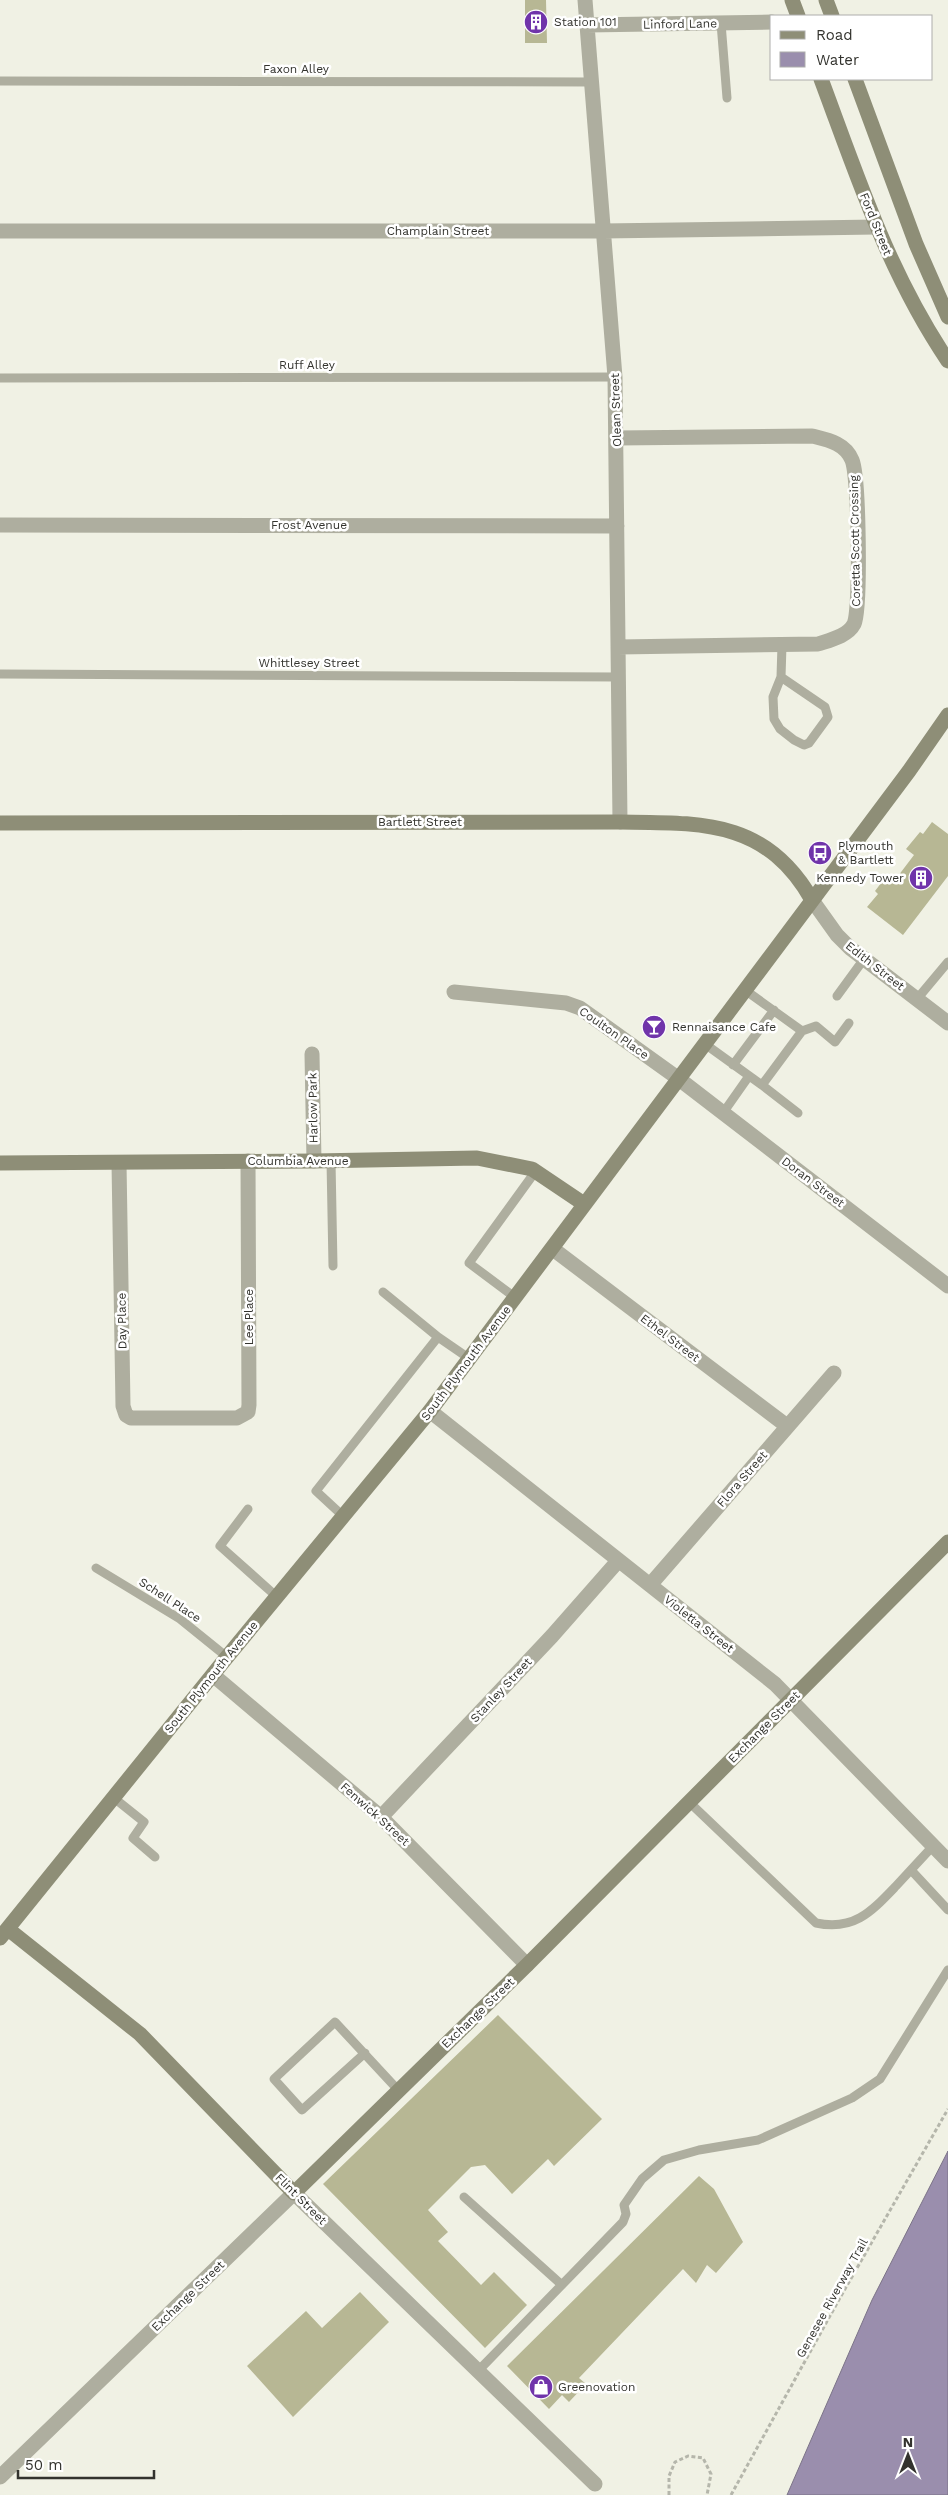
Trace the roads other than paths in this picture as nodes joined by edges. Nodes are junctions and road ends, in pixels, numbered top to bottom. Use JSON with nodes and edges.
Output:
{"nodes":[{"id":1,"x":585,"y":0,"type":"edge"},
{"id":2,"x":792,"y":0,"type":"edge"},
{"id":3,"x":826,"y":0,"type":"edge"},
{"id":4,"x":798,"y":15,"type":"edge"},
{"id":5,"x":832,"y":15,"type":"edge"},
{"id":6,"x":770,"y":22,"type":"edge"},
{"id":7,"x":721,"y":23,"type":"junction"},
{"id":8,"x":587,"y":25,"type":"junction"},
{"id":9,"x":821,"y":80,"type":"edge"},
{"id":10,"x":854,"y":80,"type":"edge"},
{"id":11,"x":0,"y":81,"type":"edge"},
{"id":12,"x":591,"y":82,"type":"junction"},
{"id":13,"x":727,"y":98,"type":"dead end"},
{"id":14,"x":876,"y":227,"type":"junction"},
{"id":15,"x":0,"y":231,"type":"edge"},
{"id":16,"x":603,"y":231,"type":"junction"},
{"id":17,"x":948,"y":317,"type":"edge"},
{"id":18,"x":948,"y":361,"type":"edge"},
{"id":19,"x":615,"y":377,"type":"junction"},
{"id":20,"x":0,"y":378,"type":"edge"},
{"id":21,"x":617,"y":438,"type":"junction"},
{"id":22,"x":0,"y":525,"type":"edge"},
{"id":23,"x":617,"y":526,"type":"junction"},
{"id":24,"x":782,"y":644,"type":"junction"},
{"id":25,"x":618,"y":647,"type":"junction"},
{"id":26,"x":0,"y":674,"type":"edge"},
{"id":27,"x":618,"y":677,"type":"junction"},
{"id":28,"x":781,"y":677,"type":"junction"},
{"id":29,"x":948,"y":715,"type":"edge"},
{"id":30,"x":948,"y":725,"type":"edge"},
{"id":31,"x":909,"y":771,"type":"junction"},
{"id":32,"x":620,"y":822,"type":"junction"},
{"id":33,"x":0,"y":823,"type":"edge"},
{"id":34,"x":812,"y":900,"type":"junction"},
{"id":35,"x":864,"y":959,"type":"junction"},
{"id":36,"x":948,"y":962,"type":"edge"},
{"id":37,"x":745,"y":990,"type":"junction"},
{"id":38,"x":454,"y":992,"type":"dead end"},
{"id":39,"x":837,"y":996,"type":"dead end"},
{"id":40,"x":917,"y":999,"type":"junction"},
{"id":41,"x":774,"y":1010,"type":"junction"},
{"id":42,"x":849,"y":1023,"type":"dead end"},
{"id":43,"x":948,"y":1023,"type":"edge"},
{"id":44,"x":802,"y":1031,"type":"junction"},
{"id":45,"x":705,"y":1044,"type":"junction"},
{"id":46,"x":312,"y":1054,"type":"dead end"},
{"id":47,"x":733,"y":1064,"type":"junction"},
{"id":48,"x":749,"y":1076,"type":"junction"},
{"id":49,"x":679,"y":1079,"type":"junction"},
{"id":50,"x":762,"y":1085,"type":"junction"},
{"id":51,"x":723,"y":1113,"type":"junction"},
{"id":52,"x":798,"y":1113,"type":"dead end"},
{"id":53,"x":248,"y":1161,"type":"junction"},
{"id":54,"x":314,"y":1161,"type":"junction"},
{"id":55,"x":331,"y":1161,"type":"junction"},
{"id":56,"x":0,"y":1162,"type":"edge"},
{"id":57,"x":119,"y":1162,"type":"junction"},
{"id":58,"x":536,"y":1172,"type":"junction"},
{"id":59,"x":584,"y":1204,"type":"junction"},
{"id":60,"x":553,"y":1249,"type":"junction"},
{"id":61,"x":332,"y":1266,"type":"dead end"},
{"id":62,"x":948,"y":1286,"type":"edge"},
{"id":63,"x":383,"y":1292,"type":"dead end"},
{"id":64,"x":516,"y":1298,"type":"junction"},
{"id":65,"x":438,"y":1336,"type":"junction"},
{"id":66,"x":470,"y":1359,"type":"junction"},
{"id":67,"x":834,"y":1373,"type":"dead end"},
{"id":68,"x":430,"y":1411,"type":"junction"},
{"id":69,"x":190,"y":1418,"type":"joint"},
{"id":70,"x":787,"y":1426,"type":"junction"},
{"id":71,"x":248,"y":1509,"type":"dead end"},
{"id":72,"x":343,"y":1516,"type":"junction"},
{"id":73,"x":948,"y":1542,"type":"edge"},
{"id":74,"x":618,"y":1561,"type":"junction"},
{"id":75,"x":96,"y":1568,"type":"dead end"},
{"id":76,"x":650,"y":1585,"type":"junction"},
{"id":77,"x":276,"y":1596,"type":"junction"},
{"id":78,"x":227,"y":1657,"type":"junction"},
{"id":79,"x":213,"y":1675,"type":"junction"},
{"id":80,"x":791,"y":1700,"type":"junction"},
{"id":81,"x":114,"y":1798,"type":"junction"},
{"id":82,"x":689,"y":1802,"type":"junction"},
{"id":83,"x":382,"y":1817,"type":"junction"},
{"id":84,"x":933,"y":1846,"type":"junction"},
{"id":85,"x":155,"y":1857,"type":"dead end"},
{"id":86,"x":948,"y":1861,"type":"edge"},
{"id":87,"x":911,"y":1870,"type":"junction"},
{"id":88,"x":948,"y":1910,"type":"edge"},
{"id":89,"x":3,"y":1930,"type":"edge"},
{"id":90,"x":527,"y":1965,"type":"junction"},
{"id":91,"x":948,"y":1970,"type":"edge"},
{"id":92,"x":365,"y":2053,"type":"junction"},
{"id":93,"x":398,"y":2090,"type":"junction"},
{"id":94,"x":294,"y":2193,"type":"junction"},
{"id":95,"x":464,"y":2197,"type":"dead end"},
{"id":96,"x":562,"y":2285,"type":"junction"},
{"id":97,"x":478,"y":2371,"type":"junction"},
{"id":98,"x":0,"y":2477,"type":"edge"},
{"id":99,"x":595,"y":2484,"type":"dead end"}],
"edges":[{"from":1,"to":8,"type":"street","name":"Olean Street"},
{"from":2,"to":4,"type":"street"},
{"from":3,"to":5,"type":"street"},
{"from":6,"to":7,"type":"street","name":"Linford Lane"},
{"from":7,"to":8,"type":"street","name":"Linford Lane"},
{"from":7,"to":13,"type":"lane"},
{"from":8,"to":12,"type":"street","name":"Olean Street"},
{"from":9,"to":14,"type":"street","name":"Ford Street"},
{"from":10,"to":17,"type":"street"},
{"from":11,"to":12,"type":"lane","name":"Faxon Alley"},
{"from":12,"to":16,"type":"street","name":"Olean Street"},
{"from":14,"to":16,"type":"street","name":"Champlain Street"},
{"from":14,"to":18,"type":"street","name":"Ford Street"},
{"from":15,"to":16,"type":"street","name":"Champlain Street"},
{"from":16,"to":19,"type":"street","name":"Olean Street"},
{"from":19,"to":20,"type":"lane","name":"Ruff Alley"},
{"from":19,"to":21,"type":"street","name":"Olean Street"},
{"from":21,"to":23,"type":"street","name":"Olean Street"},
{"from":21,"to":24,"type":"street","name":"Coretta Scott Crossing"},
{"from":22,"to":23,"type":"street","name":"Frost Avenue"},
{"from":23,"to":25,"type":"street","name":"Olean Street"},
{"from":24,"to":25,"type":"street","name":"Coretta Scott Crossing"},
{"from":24,"to":28,"type":"lane"},
{"from":25,"to":27,"type":"street","name":"Olean Street"},
{"from":26,"to":27,"type":"lane","name":"Whittlesey Street"},
{"from":27,"to":32,"type":"street","name":"Olean Street"},
{"from":28,"to":28,"type":"lane"},
{"from":29,"to":31,"type":"street","name":"South Plymouth Avenue"},
{"from":30,"to":31,"type":"street","name":"South Plymouth Avenue"},
{"from":31,"to":34,"type":"street","name":"South Plymouth Avenue"},
{"from":32,"to":33,"type":"street","name":"Bartlett Street"},
{"from":32,"to":34,"type":"street","name":"Bartlett Street"},
{"from":34,"to":35,"type":"street","name":"Edith Street"},
{"from":34,"to":37,"type":"street","name":"South Plymouth Avenue"},
{"from":35,"to":39,"type":"lane"},
{"from":35,"to":40,"type":"street","name":"Edith Street"},
{"from":36,"to":40,"type":"lane"},
{"from":37,"to":41,"type":"lane"},
{"from":37,"to":45,"type":"street","name":"South Plymouth Avenue"},
{"from":38,"to":49,"type":"street","name":"Coulton Place"},
{"from":40,"to":43,"type":"street","name":"Edith Street"},
{"from":41,"to":44,"type":"lane"},
{"from":41,"to":47,"type":"lane"},
{"from":42,"to":44,"type":"lane"},
{"from":44,"to":50,"type":"lane"},
{"from":45,"to":47,"type":"lane"},
{"from":45,"to":49,"type":"street","name":"South Plymouth Avenue"},
{"from":46,"to":54,"type":"street","name":"Harlow Park"},
{"from":47,"to":48,"type":"lane"},
{"from":48,"to":50,"type":"lane"},
{"from":48,"to":51,"type":"lane"},
{"from":49,"to":51,"type":"street","name":"Doran Street"},
{"from":49,"to":59,"type":"street","name":"South Plymouth Avenue"},
{"from":50,"to":52,"type":"lane"},
{"from":51,"to":62,"type":"street","name":"Doran Street"},
{"from":53,"to":54,"type":"street","name":"Columbia Avenue"},
{"from":53,"to":57,"type":"street","name":"Columbia Avenue"},
{"from":53,"to":69,"type":"street","name":"Lee Place"},
{"from":54,"to":55,"type":"street","name":"Columbia Avenue"},
{"from":55,"to":58,"type":"street","name":"Columbia Avenue"},
{"from":55,"to":61,"type":"lane"},
{"from":56,"to":57,"type":"street","name":"Columbia Avenue"},
{"from":57,"to":69,"type":"street","name":"Day Place"},
{"from":58,"to":59,"type":"street","name":"Columbia Avenue"},
{"from":58,"to":64,"type":"lane"},
{"from":59,"to":60,"type":"street","name":"South Plymouth Avenue"},
{"from":60,"to":64,"type":"street","name":"South Plymouth Avenue"},
{"from":60,"to":70,"type":"street","name":"Ethel Street"},
{"from":63,"to":65,"type":"lane"},
{"from":64,"to":66,"type":"street","name":"South Plymouth Avenue"},
{"from":65,"to":66,"type":"lane"},
{"from":65,"to":72,"type":"lane"},
{"from":66,"to":68,"type":"street","name":"South Plymouth Avenue"},
{"from":67,"to":70,"type":"street","name":"Flora Street"},
{"from":68,"to":72,"type":"street","name":"South Plymouth Avenue"},
{"from":68,"to":74,"type":"street","name":"Violetta Street"},
{"from":70,"to":76,"type":"street","name":"Flora Street"},
{"from":71,"to":77,"type":"lane"},
{"from":72,"to":77,"type":"street","name":"South Plymouth Avenue"},
{"from":73,"to":80,"type":"street","name":"Exchange Street"},
{"from":74,"to":76,"type":"street","name":"Violetta Street"},
{"from":74,"to":83,"type":"street","name":"Stanley Street"},
{"from":75,"to":78,"type":"lane","name":"Schell Place"},
{"from":76,"to":80,"type":"street","name":"Violetta Street"},
{"from":77,"to":78,"type":"street","name":"South Plymouth Avenue"},
{"from":78,"to":79,"type":"street","name":"South Plymouth Avenue"},
{"from":79,"to":81,"type":"street","name":"South Plymouth Avenue"},
{"from":79,"to":83,"type":"street","name":"Fenwick Street"},
{"from":80,"to":82,"type":"street","name":"Exchange Street"},
{"from":80,"to":84,"type":"street","name":"Violetta Street"},
{"from":81,"to":85,"type":"lane"},
{"from":81,"to":89,"type":"street","name":"South Plymouth Avenue"},
{"from":82,"to":87,"type":"lane"},
{"from":82,"to":90,"type":"street","name":"Exchange Street"},
{"from":83,"to":90,"type":"street","name":"Fenwick Street"},
{"from":84,"to":86,"type":"street","name":"Violetta Street"},
{"from":84,"to":87,"type":"lane"},
{"from":87,"to":88,"type":"lane"},
{"from":89,"to":94,"type":"street","name":"Flint Street"},
{"from":90,"to":93,"type":"street","name":"Exchange Street"},
{"from":91,"to":96,"type":"lane"},
{"from":92,"to":92,"type":"lane"},
{"from":92,"to":93,"type":"lane"},
{"from":93,"to":94,"type":"street","name":"Exchange Street"},
{"from":94,"to":97,"type":"street","name":"Flint Street"},
{"from":94,"to":98,"type":"street","name":"Exchange Street"},
{"from":95,"to":96,"type":"lane"},
{"from":96,"to":97,"type":"lane"},
{"from":97,"to":99,"type":"street","name":"Flint Street"}]}
